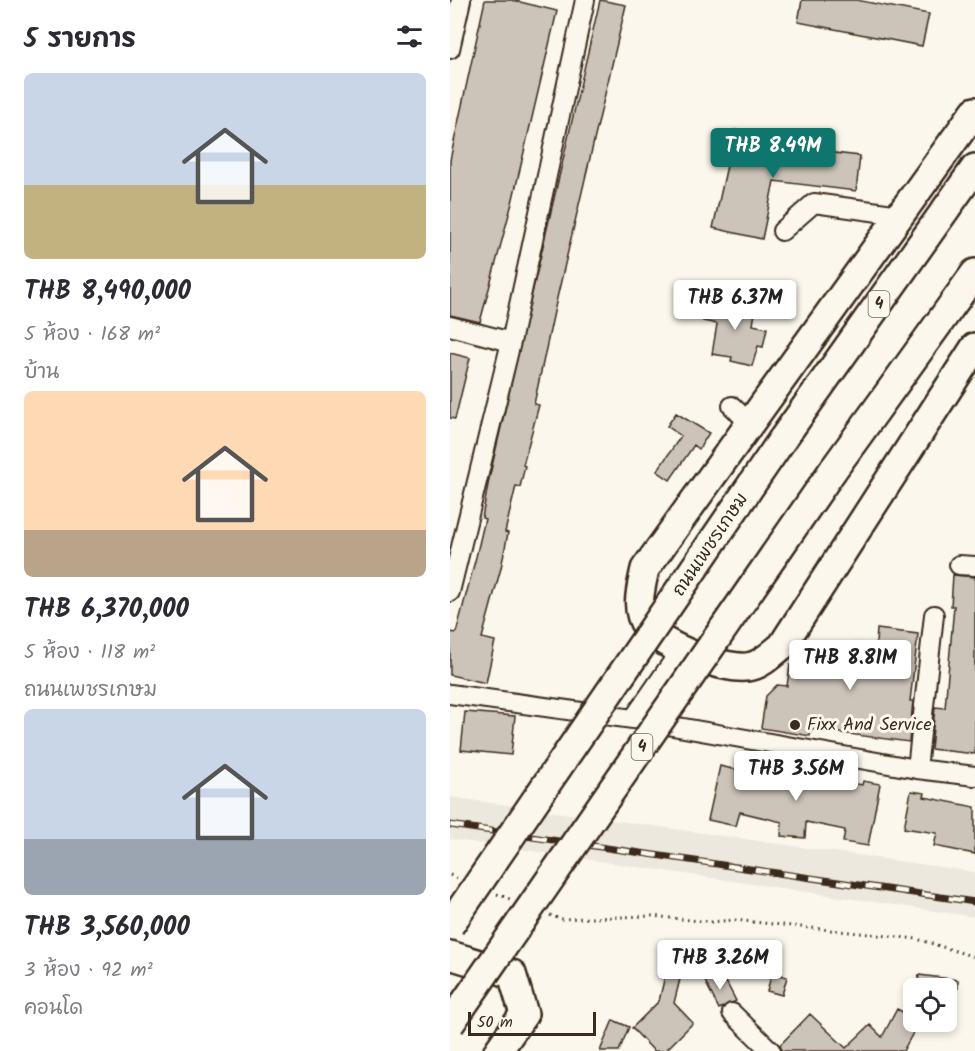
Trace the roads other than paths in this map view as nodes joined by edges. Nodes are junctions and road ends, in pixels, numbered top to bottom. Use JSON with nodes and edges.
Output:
{"nodes":[{"id":1,"x":461,"y":0,"type":"edge"},
{"id":2,"x":585,"y":0,"type":"edge"},
{"id":3,"x":450,"y":49,"type":"edge"},
{"id":4,"x":975,"y":111,"type":"edge"},
{"id":5,"x":975,"y":168,"type":"edge"},
{"id":6,"x":900,"y":215,"type":"junction"},
{"id":7,"x":782,"y":231,"type":"dead end"},
{"id":8,"x":975,"y":273,"type":"edge"},
{"id":9,"x":450,"y":326,"type":"edge"},
{"id":10,"x":511,"y":342,"type":"junction"},
{"id":11,"x":975,"y":347,"type":"edge"},
{"id":12,"x":450,"y":592,"type":"edge"},
{"id":13,"x":934,"y":615,"type":"dead end"},
{"id":14,"x":680,"y":651,"type":"junction"},
{"id":15,"x":450,"y":694,"type":"edge"},
{"id":16,"x":633,"y":719,"type":"junction"},
{"id":17,"x":917,"y":769,"type":"junction"},
{"id":18,"x":975,"y":776,"type":"edge"},
{"id":19,"x":450,"y":925,"type":"edge"},
{"id":20,"x":450,"y":955,"type":"edge"},
{"id":21,"x":732,"y":1013,"type":"dead end"},
{"id":22,"x":450,"y":1024,"type":"edge"},
{"id":23,"x":498,"y":1051,"type":"edge"},
{"id":24,"x":771,"y":1051,"type":"edge"}],
"edges":[{"from":1,"to":3,"type":"street"},
{"from":2,"to":10,"type":"street"},
{"from":4,"to":6,"type":"highway"},
{"from":5,"to":19,"type":"highway","name":"ถนนเพชรเกษม","number":"4","bridge":true},
{"from":6,"to":7,"type":"street"},
{"from":6,"to":14,"type":"highway"},
{"from":8,"to":22,"type":"highway","number":"4","bridge":true},
{"from":9,"to":10,"type":"street"},
{"from":10,"to":12,"type":"street"},
{"from":11,"to":14,"type":"highway"},
{"from":13,"to":17,"type":"street"},
{"from":14,"to":16,"type":"street"},
{"from":15,"to":16,"type":"street"},
{"from":16,"to":17,"type":"street"},
{"from":17,"to":18,"type":"street"},
{"from":20,"to":23,"type":"highway"},
{"from":21,"to":24,"type":"street"}]}
